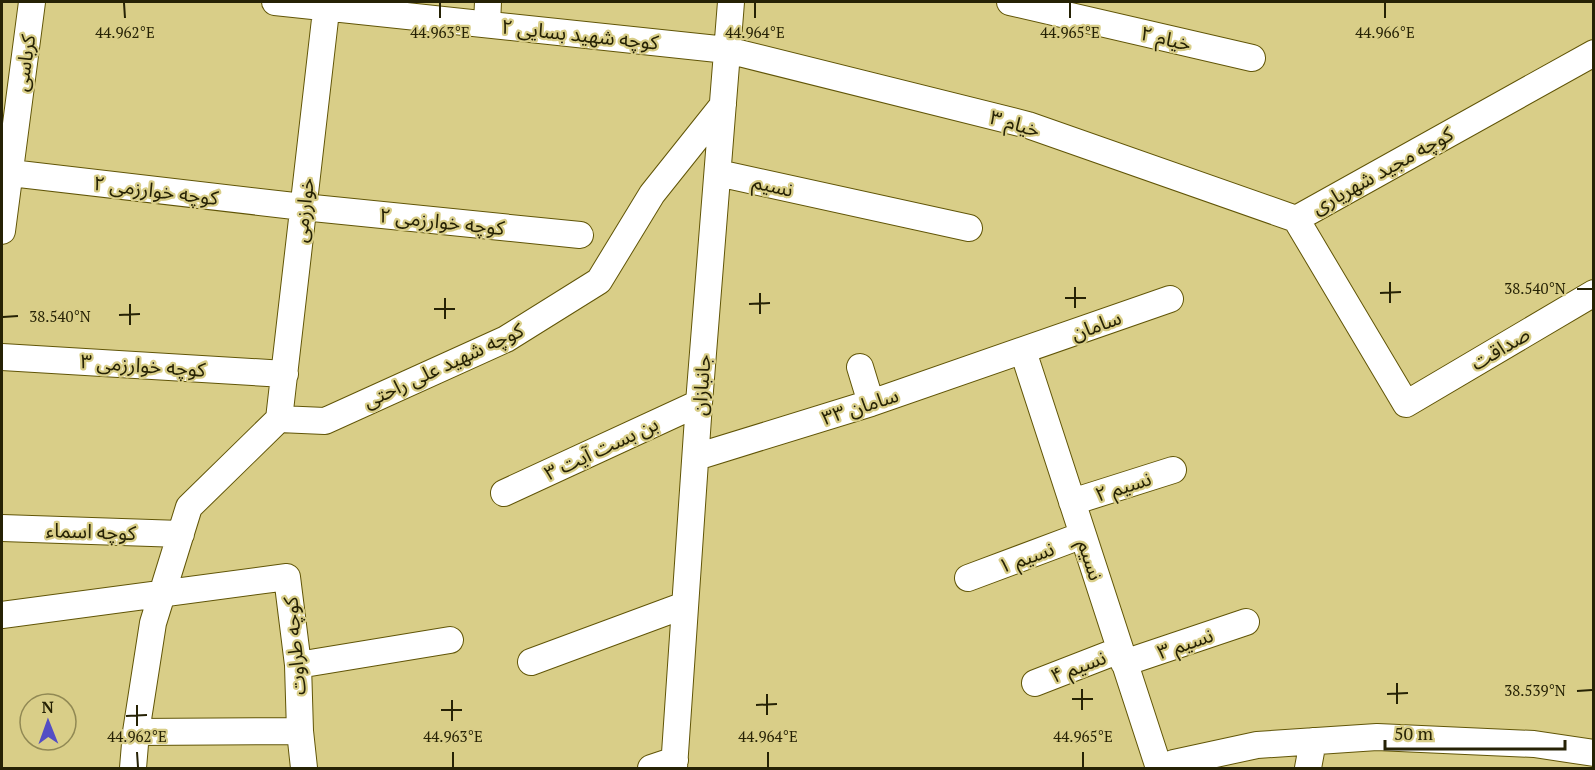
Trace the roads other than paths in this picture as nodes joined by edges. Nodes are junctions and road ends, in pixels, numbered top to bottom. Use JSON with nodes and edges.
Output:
{"nodes":[{"id":1,"x":32,"y":2,"type":"edge"},
{"id":2,"x":275,"y":2,"type":"edge"},
{"id":3,"x":731,"y":2,"type":"edge"},
{"id":4,"x":1010,"y":2,"type":"edge"},
{"id":5,"x":327,"y":4,"type":"edge"},
{"id":6,"x":488,"y":13,"type":"edge"},
{"id":7,"x":727,"y":50,"type":"junction"},
{"id":8,"x":1593,"y":52,"type":"edge"},
{"id":9,"x":1252,"y":58,"type":"dead end"},
{"id":10,"x":723,"y":105,"type":"junction"},
{"id":11,"x":5,"y":172,"type":"edge"},
{"id":12,"x":718,"y":172,"type":"junction"},
{"id":13,"x":303,"y":207,"type":"junction"},
{"id":14,"x":1296,"y":219,"type":"junction"},
{"id":15,"x":969,"y":228,"type":"dead end"},
{"id":16,"x":2,"y":231,"type":"edge"},
{"id":17,"x":580,"y":235,"type":"dead end"},
{"id":18,"x":1593,"y":293,"type":"edge"},
{"id":19,"x":1170,"y":299,"type":"dead end"},
{"id":20,"x":1023,"y":351,"type":"junction"},
{"id":21,"x":2,"y":357,"type":"edge"},
{"id":22,"x":860,"y":367,"type":"dead end"},
{"id":23,"x":285,"y":374,"type":"junction"},
{"id":24,"x":699,"y":403,"type":"junction"},
{"id":25,"x":871,"y":403,"type":"junction"},
{"id":26,"x":1406,"y":404,"type":"joint"},
{"id":27,"x":279,"y":419,"type":"junction"},
{"id":28,"x":696,"y":457,"type":"junction"},
{"id":29,"x":1173,"y":470,"type":"dead end"},
{"id":30,"x":504,"y":493,"type":"dead end"},
{"id":31,"x":1072,"y":502,"type":"junction"},
{"id":32,"x":2,"y":528,"type":"edge"},
{"id":33,"x":181,"y":534,"type":"junction"},
{"id":34,"x":1083,"y":535,"type":"junction"},
{"id":35,"x":968,"y":578,"type":"dead end"},
{"id":36,"x":162,"y":595,"type":"junction"},
{"id":37,"x":685,"y":605,"type":"junction"},
{"id":38,"x":2,"y":615,"type":"edge"},
{"id":39,"x":1246,"y":622,"type":"dead end"},
{"id":40,"x":450,"y":640,"type":"dead end"},
{"id":41,"x":1122,"y":657,"type":"junction"},
{"id":42,"x":531,"y":662,"type":"dead end"},
{"id":43,"x":298,"y":665,"type":"junction"},
{"id":44,"x":1035,"y":683,"type":"dead end"},
{"id":45,"x":300,"y":731,"type":"junction"},
{"id":46,"x":136,"y":732,"type":"junction"},
{"id":47,"x":1313,"y":741,"type":"junction"},
{"id":48,"x":1593,"y":753,"type":"edge"},
{"id":49,"x":1559,"y":758,"type":"edge"},
{"id":50,"x":1205,"y":762,"type":"edge"},
{"id":51,"x":675,"y":764,"type":"edge"},
{"id":52,"x":133,"y":768,"type":"edge"},
{"id":53,"x":304,"y":768,"type":"edge"},
{"id":54,"x":651,"y":768,"type":"edge"},
{"id":55,"x":1160,"y":768,"type":"edge"},
{"id":56,"x":1308,"y":768,"type":"edge"}],
"edges":[{"from":1,"to":11,"type":"street","name":"کرباسی"},
{"from":2,"to":5,"type":"street","name":"کوچه شهید بسایی ۲"},
{"from":3,"to":7,"type":"street","name":"جانبازان"},
{"from":4,"to":9,"type":"street","name":"خیام ۲"},
{"from":5,"to":6,"type":"street","name":"کوچه شهید بسایی ۲"},
{"from":5,"to":13,"type":"street","name":"خوارزمی"},
{"from":6,"to":7,"type":"street","name":"کوچه شهید بسایی ۲"},
{"from":7,"to":10,"type":"street","name":"جانبازان"},
{"from":7,"to":14,"type":"street","name":"۳ خیام"},
{"from":8,"to":14,"type":"street","name":"کوچه مجید شهریاری"},
{"from":10,"to":12,"type":"street","name":"جانبازان"},
{"from":10,"to":27,"type":"street","name":"کوچه شهید علی راحتی"},
{"from":11,"to":13,"type":"street","name":"۲ کوچه خوارزمی"},
{"from":11,"to":16,"type":"street","name":"کرباسی"},
{"from":12,"to":15,"type":"street","name":"نسیم"},
{"from":12,"to":24,"type":"street","name":"جانبازان"},
{"from":13,"to":17,"type":"street","name":"کوچه خوارزمی ۲"},
{"from":13,"to":23,"type":"street","name":"خوارزمی"},
{"from":14,"to":26,"type":"street","name":"کوچه مجید شهریاری"},
{"from":18,"to":26,"type":"street","name":"صداقت"},
{"from":19,"to":20,"type":"street","name":"سامان"},
{"from":20,"to":25,"type":"street","name":"۳۳ سامان"},
{"from":20,"to":31,"type":"street","name":"نسیم"},
{"from":21,"to":23,"type":"street","name":"۳ کوچه خوارزمی"},
{"from":22,"to":25,"type":"street"},
{"from":23,"to":27,"type":"street","name":"خوارزمی"},
{"from":24,"to":28,"type":"street","name":"جانبازان"},
{"from":24,"to":30,"type":"street","name":"بن بست آیت ۳"},
{"from":25,"to":28,"type":"street","name":"۳۳ سامان"},
{"from":27,"to":33,"type":"street"},
{"from":28,"to":37,"type":"street","name":"جانبازان"},
{"from":29,"to":31,"type":"street","name":"نسیم ۲"},
{"from":31,"to":34,"type":"street","name":"نسیم"},
{"from":32,"to":33,"type":"street","name":"کوچه اسماء"},
{"from":33,"to":36,"type":"street"},
{"from":34,"to":35,"type":"street","name":"نسیم ۱"},
{"from":34,"to":41,"type":"street","name":"نسیم"},
{"from":36,"to":38,"type":"street"},
{"from":36,"to":43,"type":"street","name":"کوچه طراوت"},
{"from":36,"to":46,"type":"street"},
{"from":37,"to":42,"type":"street"},
{"from":37,"to":51,"type":"street","name":"جانبازان"},
{"from":39,"to":41,"type":"street","name":"نسیم ۳"},
{"from":40,"to":43,"type":"street"},
{"from":41,"to":44,"type":"street","name":"نسیم ۴"},
{"from":41,"to":55,"type":"street","name":"نسیم"},
{"from":43,"to":45,"type":"street","name":"کوچه طراوت"},
{"from":45,"to":46,"type":"street"},
{"from":45,"to":53,"type":"street","name":"کوچه طراوت"},
{"from":46,"to":52,"type":"street"},
{"from":47,"to":49,"type":"street"},
{"from":47,"to":50,"type":"street"},
{"from":47,"to":56,"type":"street"},
{"from":48,"to":49,"type":"street"},
{"from":50,"to":55,"type":"street"},
{"from":51,"to":54,"type":"street"}]}
